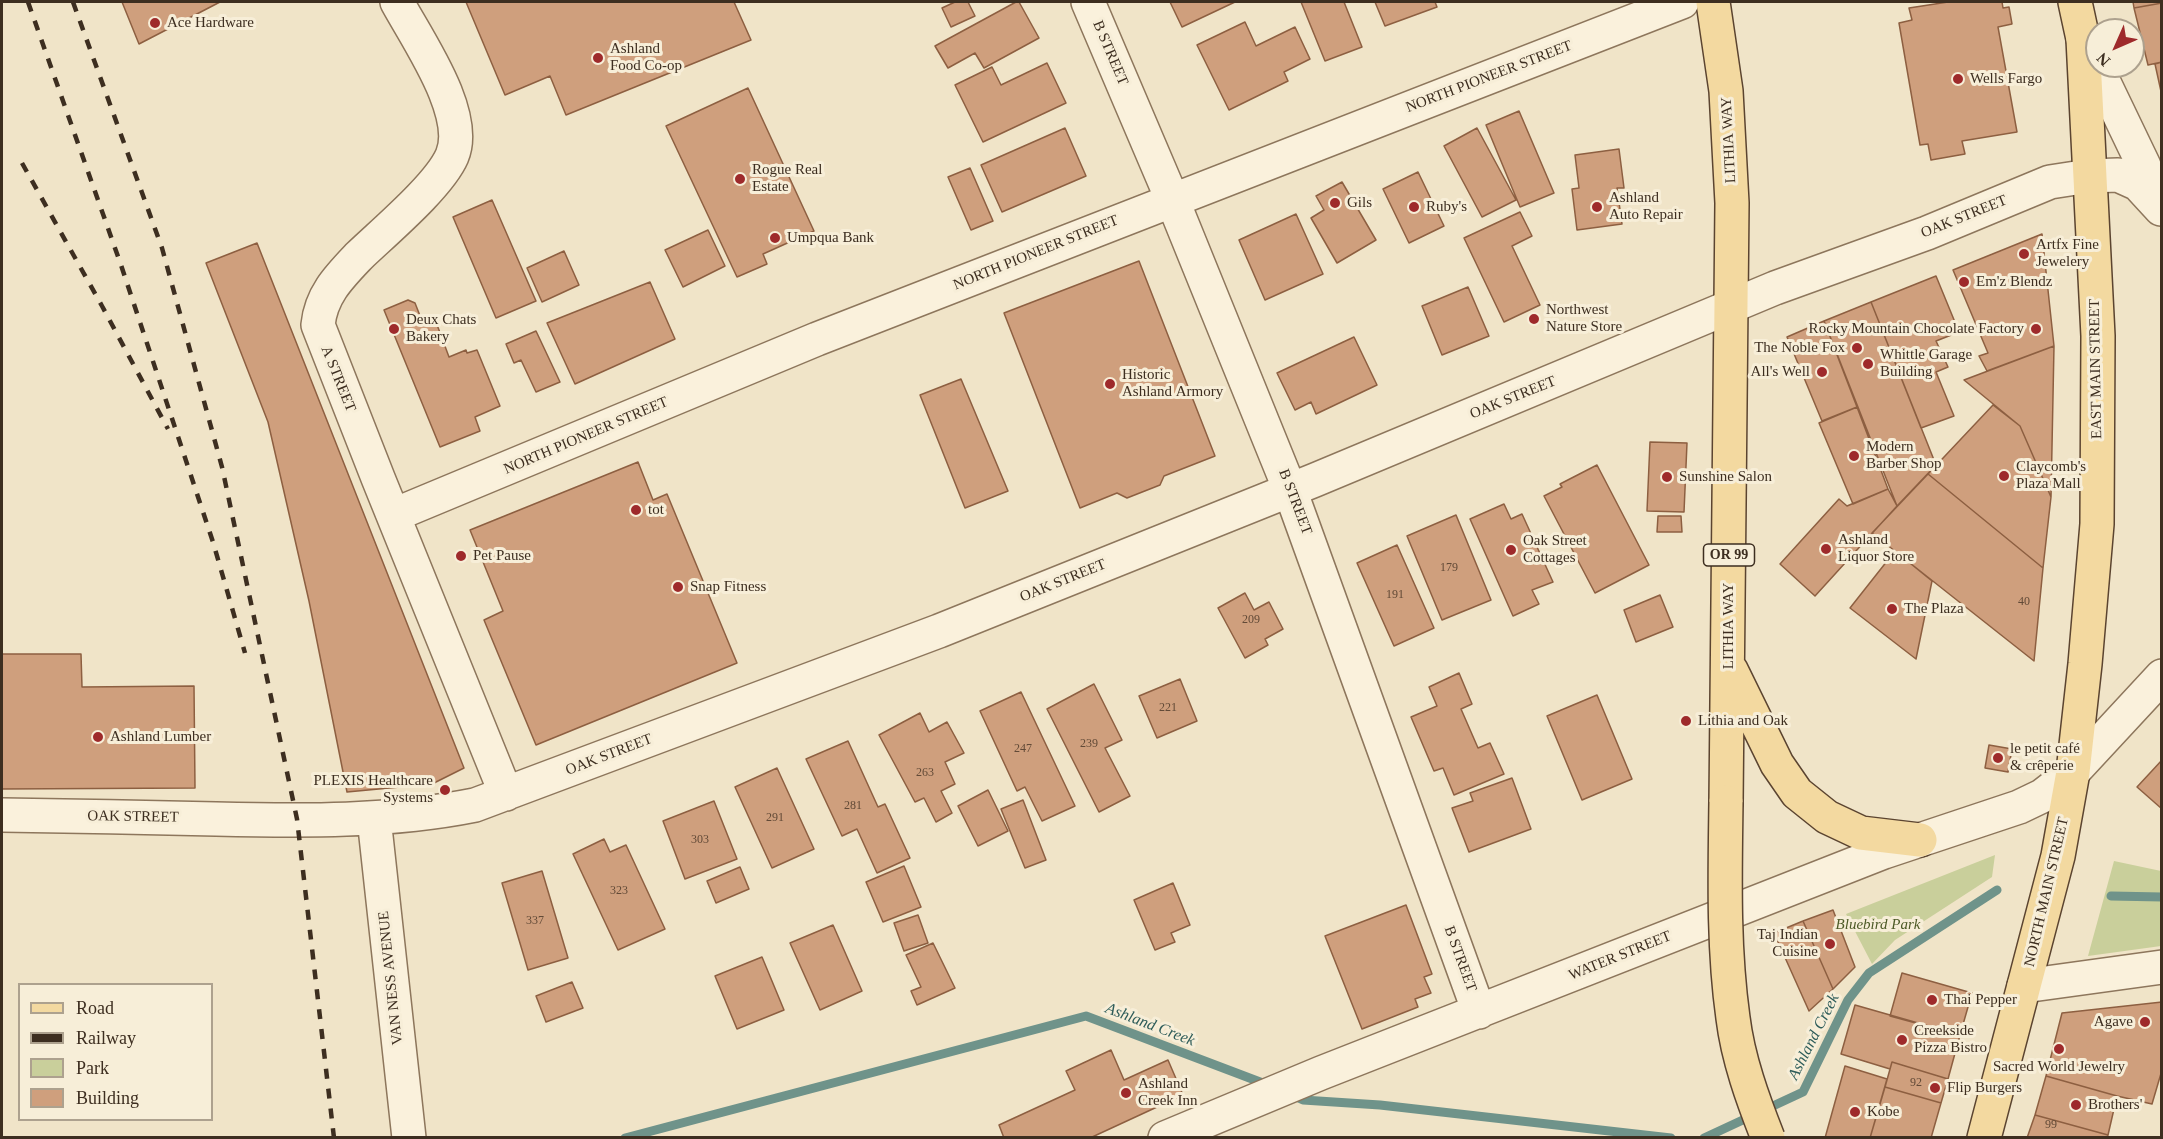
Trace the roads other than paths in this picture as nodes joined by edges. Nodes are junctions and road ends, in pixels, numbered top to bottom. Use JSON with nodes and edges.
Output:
{"nodes":[{"id":1,"x":397,"y":2,"type":"edge"},
{"id":2,"x":1088,"y":2,"type":"edge"},
{"id":3,"x":1682,"y":2,"type":"edge"},
{"id":4,"x":1713,"y":2,"type":"edge"},
{"id":5,"x":2075,"y":2,"type":"edge"},
{"id":6,"x":2083,"y":39,"type":"junction"},
{"id":7,"x":2089,"y":176,"type":"junction"},
{"id":8,"x":1172,"y":200,"type":"junction"},
{"id":9,"x":2161,"y":210,"type":"edge"},
{"id":10,"x":1732,"y":307,"type":"junction"},
{"id":11,"x":1290,"y":490,"type":"junction"},
{"id":12,"x":394,"y":516,"type":"junction"},
{"id":13,"x":1728,"y":666,"type":"junction"},
{"id":14,"x":2162,"y":675,"type":"edge"},
{"id":15,"x":2073,"y":772,"type":"junction"},
{"id":16,"x":506,"y":794,"type":"junction"},
{"id":17,"x":2,"y":814,"type":"edge"},
{"id":18,"x":374,"y":818,"type":"junction"},
{"id":19,"x":1920,"y":840,"type":"junction"},
{"id":20,"x":2162,"y":967,"type":"edge"},
{"id":21,"x":2024,"y":986,"type":"junction"},
{"id":22,"x":1479,"y":1012,"type":"junction"},
{"id":23,"x":409,"y":1137,"type":"edge"},
{"id":24,"x":1165,"y":1137,"type":"edge"},
{"id":25,"x":1768,"y":1137,"type":"edge"},
{"id":26,"x":1984,"y":1137,"type":"edge"}],
"edges":[{"from":1,"to":12,"type":"street","name":"A STREET"},
{"from":2,"to":8,"type":"street","name":"B STREET"},
{"from":3,"to":8,"type":"street","name":"NORTH PIONEER STREET"},
{"from":4,"to":10,"type":"main road","name":"LITHIA WAY","number":"OR 99"},
{"from":5,"to":6,"type":"main road","name":"EAST MAIN STREET"},
{"from":6,"to":7,"type":"main road","name":"EAST MAIN STREET"},
{"from":6,"to":9,"type":"street"},
{"from":7,"to":9,"type":"street","name":"OAK STREET"},
{"from":7,"to":10,"type":"street","name":"OAK STREET"},
{"from":7,"to":15,"type":"main road","name":"EAST MAIN STREET"},
{"from":8,"to":11,"type":"street","name":"B STREET"},
{"from":8,"to":12,"type":"street","name":"NORTH PIONEER STREET"},
{"from":10,"to":11,"type":"street","name":"OAK STREET"},
{"from":10,"to":13,"type":"main road","name":"LITHIA WAY","number":"OR 99"},
{"from":11,"to":16,"type":"street","name":"OAK STREET"},
{"from":11,"to":22,"type":"street","name":"B STREET"},
{"from":12,"to":16,"type":"street","name":"A STREET"},
{"from":13,"to":19,"type":"main road"},
{"from":13,"to":25,"type":"main road","name":"LITHIA WAY","number":"OR 99","bridge":true},
{"from":14,"to":15,"type":"street"},
{"from":15,"to":19,"type":"street","name":"WATER STREET"},
{"from":15,"to":21,"type":"main road","name":"NORTH MAIN STREET"},
{"from":16,"to":18,"type":"street","name":"OAK STREET"},
{"from":17,"to":18,"type":"street","name":"OAK STREET"},
{"from":18,"to":23,"type":"street","name":"VAN NESS AVENUE"},
{"from":19,"to":22,"type":"street","name":"WATER STREET"},
{"from":20,"to":21,"type":"street"},
{"from":21,"to":26,"type":"main road","name":"NORTH MAIN STREET"},
{"from":22,"to":24,"type":"street","name":"WATER STREET"}]}
